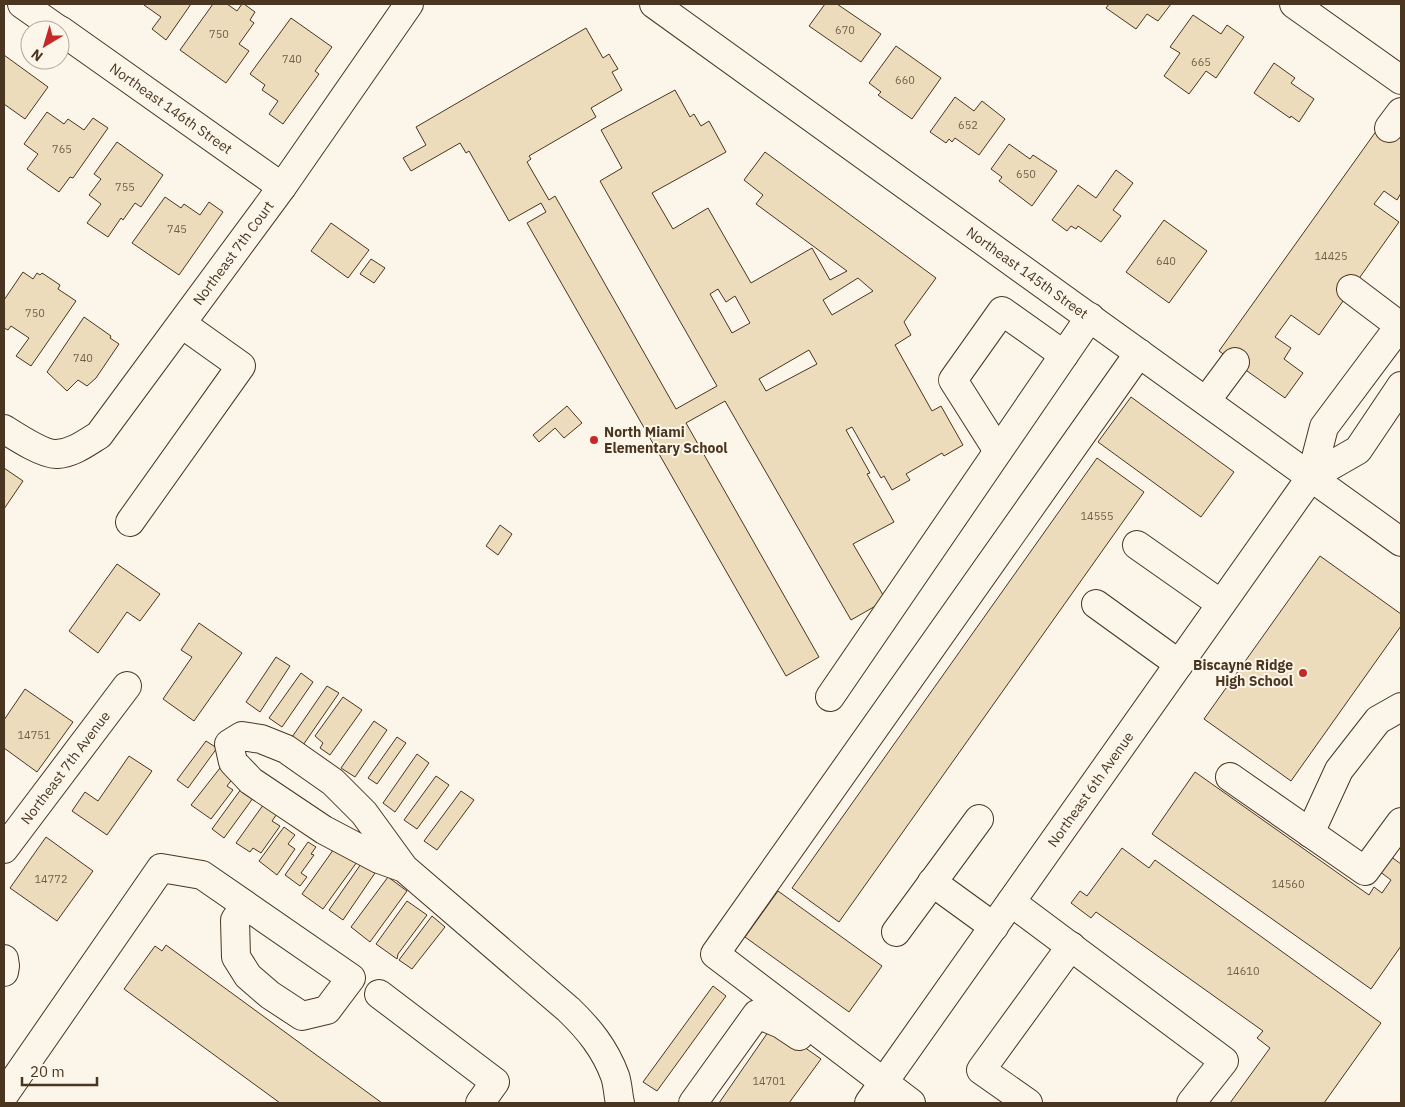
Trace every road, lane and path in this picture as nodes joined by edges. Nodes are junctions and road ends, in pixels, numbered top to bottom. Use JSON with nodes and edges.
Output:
{"nodes":[{"id":1,"x":22,"y":4,"type":"edge"},
{"id":2,"x":409,"y":4,"type":"edge"},
{"id":3,"x":654,"y":4,"type":"edge"},
{"id":4,"x":1294,"y":4,"type":"edge"},
{"id":5,"x":45,"y":20,"type":"edge"},
{"id":6,"x":70,"y":37,"type":"edge"},
{"id":7,"x":1401,"y":80,"type":"edge"},
{"id":8,"x":282,"y":188,"type":"junction"},
{"id":9,"x":1351,"y":289,"type":"dead end"},
{"id":10,"x":1090,"y":317,"type":"junction"},
{"id":11,"x":182,"y":324,"type":"junction"},
{"id":12,"x":1401,"y":325,"type":"edge"},
{"id":13,"x":1139,"y":353,"type":"junction"},
{"id":14,"x":1064,"y":355,"type":"junction"},
{"id":15,"x":1235,"y":362,"type":"dead end"},
{"id":16,"x":1401,"y":386,"type":"edge"},
{"id":17,"x":1206,"y":401,"type":"junction"},
{"id":18,"x":4,"y":429,"type":"edge"},
{"id":19,"x":998,"y":451,"type":"junction"},
{"id":20,"x":1311,"y":477,"type":"junction"},
{"id":21,"x":130,"y":522,"type":"dead end"},
{"id":22,"x":1401,"y":542,"type":"edge"},
{"id":23,"x":1137,"y":545,"type":"dead end"},
{"id":24,"x":1096,"y":604,"type":"dead end"},
{"id":25,"x":1221,"y":604,"type":"junction"},
{"id":26,"x":1178,"y":664,"type":"junction"},
{"id":27,"x":127,"y":686,"type":"dead end"},
{"id":28,"x":1401,"y":689,"type":"edge"},
{"id":29,"x":830,"y":697,"type":"dead end"},
{"id":30,"x":1390,"y":713,"type":"edge"},
{"id":31,"x":1230,"y":777,"type":"dead end"},
{"id":32,"x":979,"y":819,"type":"dead end"},
{"id":33,"x":1401,"y":822,"type":"edge"},
{"id":34,"x":1310,"y":833,"type":"junction"},
{"id":35,"x":4,"y":849,"type":"edge"},
{"id":36,"x":404,"y":868,"type":"junction"},
{"id":37,"x":932,"y":882,"type":"junction"},
{"id":38,"x":1011,"y":902,"type":"junction"},
{"id":39,"x":245,"y":905,"type":"dead end"},
{"id":40,"x":994,"y":927,"type":"junction"},
{"id":41,"x":896,"y":932,"type":"dead end"},
{"id":42,"x":1070,"y":946,"type":"junction"},
{"id":43,"x":4,"y":959,"type":"edge"},
{"id":44,"x":4,"y":972,"type":"edge"},
{"id":45,"x":379,"y":994,"type":"dead end"},
{"id":46,"x":877,"y":1092,"type":"edge"},
{"id":47,"x":4,"y":1095,"type":"edge"},
{"id":48,"x":480,"y":1103,"type":"edge"},
{"id":49,"x":620,"y":1103,"type":"edge"},
{"id":50,"x":693,"y":1103,"type":"edge"},
{"id":51,"x":911,"y":1103,"type":"edge"},
{"id":52,"x":1028,"y":1103,"type":"edge"},
{"id":53,"x":1191,"y":1103,"type":"edge"}],
"edges":[{"from":1,"to":5,"type":"street","name":"Northeast 146th Street"},
{"from":2,"to":8,"type":"street","name":"Northeast 7th Court"},
{"from":3,"to":10,"type":"street","name":"Northeast 145th Street"},
{"from":4,"to":7,"type":"street"},
{"from":6,"to":8,"type":"street","name":"Northeast 146th Street"},
{"from":8,"to":11,"type":"street","name":"Northeast 7th Court"},
{"from":9,"to":12,"type":"street"},
{"from":10,"to":13,"type":"street","name":"Northeast 145th Street"},
{"from":10,"to":14,"type":"street"},
{"from":11,"to":18,"type":"street","name":"Northeast 7th Court"},
{"from":11,"to":21,"type":"street"},
{"from":12,"to":20,"type":"street","name":"Northeast 6th Avenue"},
{"from":13,"to":17,"type":"street","name":"Northeast 145th Street"},
{"from":13,"to":46,"type":"street"},
{"from":14,"to":19,"type":"street"},
{"from":14,"to":19,"type":"street"},
{"from":15,"to":17,"type":"street"},
{"from":16,"to":20,"type":"street","name":"Northeast 6th Avenue"},
{"from":17,"to":20,"type":"street","name":"Northeast 145th Street"},
{"from":19,"to":29,"type":"street"},
{"from":20,"to":22,"type":"street","name":"Northeast 145th Street"},
{"from":20,"to":25,"type":"street","name":"Northeast 6th Avenue"},
{"from":23,"to":25,"type":"street"},
{"from":24,"to":26,"type":"street"},
{"from":25,"to":26,"type":"street","name":"Northeast 6th Avenue"},
{"from":26,"to":38,"type":"street","name":"Northeast 6th Avenue"},
{"from":27,"to":35,"type":"street","name":"Northeast 7th Avenue"},
{"from":28,"to":30,"type":"street"},
{"from":30,"to":34,"type":"street"},
{"from":31,"to":34,"type":"street"},
{"from":32,"to":37,"type":"street"},
{"from":33,"to":34,"type":"street"},
{"from":36,"to":36,"type":"street"},
{"from":36,"to":49,"type":"street"},
{"from":37,"to":40,"type":"street"},
{"from":37,"to":41,"type":"street"},
{"from":38,"to":40,"type":"street","name":"Northeast 6th Avenue"},
{"from":38,"to":42,"type":"street"},
{"from":39,"to":47,"type":"street"},
{"from":40,"to":46,"type":"street","name":"Northeast 6th Avenue"},
{"from":42,"to":52,"type":"street"},
{"from":42,"to":53,"type":"street"},
{"from":43,"to":44,"type":"street"},
{"from":45,"to":48,"type":"street"},
{"from":46,"to":50,"type":"street"},
{"from":46,"to":51,"type":"street"}]}
